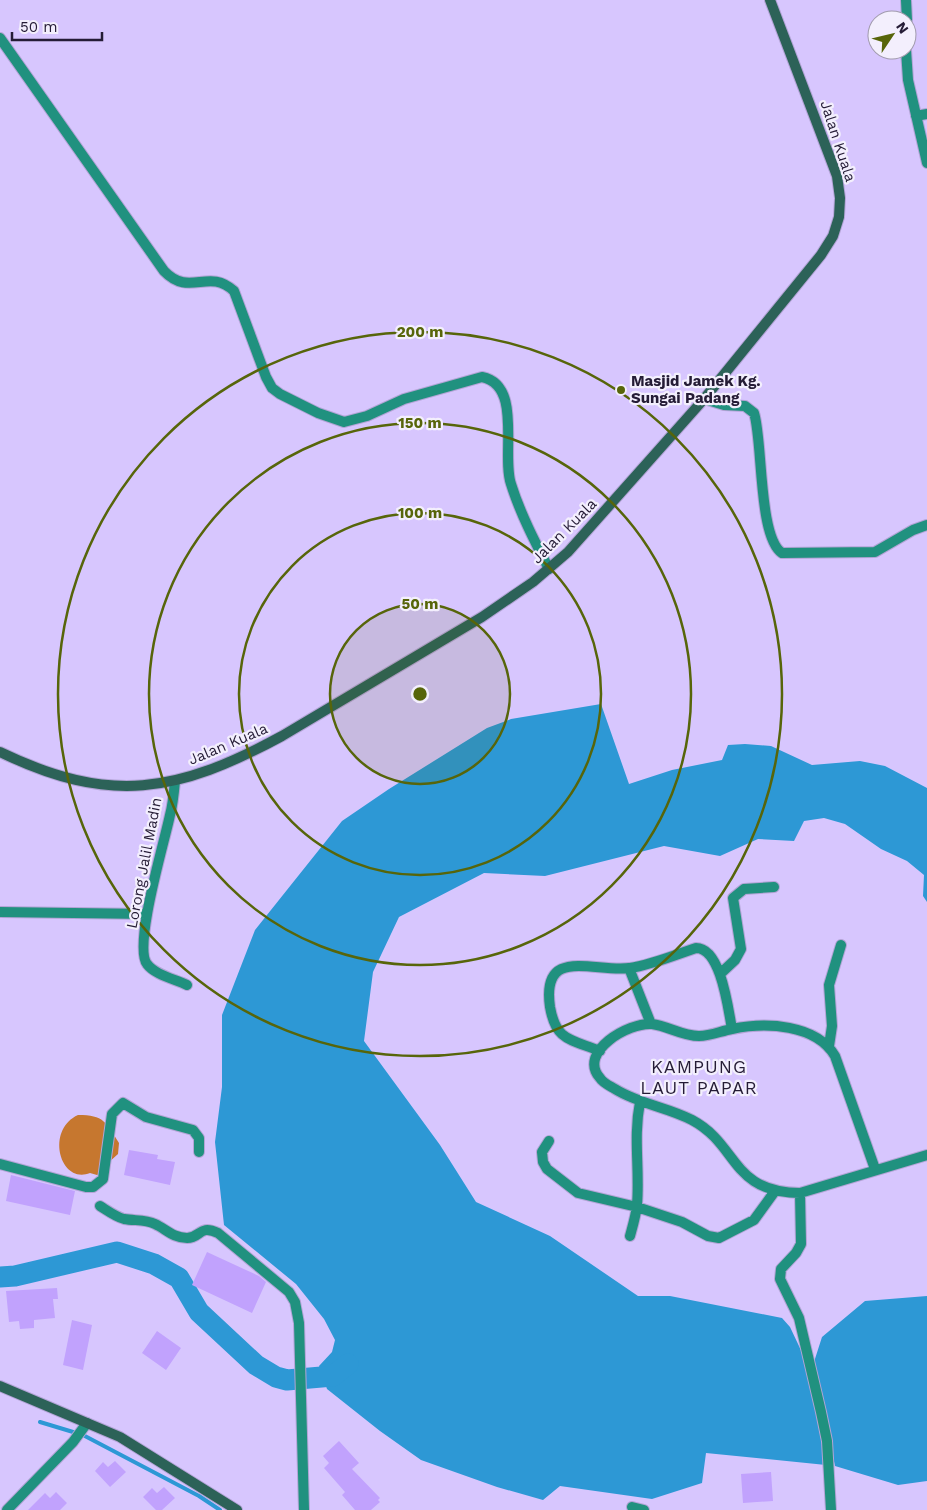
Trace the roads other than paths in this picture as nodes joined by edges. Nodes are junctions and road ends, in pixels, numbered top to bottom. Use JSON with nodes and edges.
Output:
{"nodes":[{"id":1,"x":770,"y":0,"type":"edge"},
{"id":2,"x":0,"y":38,"type":"edge"},
{"id":3,"x":907,"y":60,"type":"edge"},
{"id":4,"x":927,"y":114,"type":"edge"},
{"id":5,"x":916,"y":116,"type":"junction"},
{"id":6,"x":927,"y":163,"type":"edge"},
{"id":7,"x":704,"y":399,"type":"junction"},
{"id":8,"x":927,"y":525,"type":"edge"},
{"id":9,"x":549,"y":569,"type":"junction"},
{"id":10,"x":0,"y":752,"type":"edge"},
{"id":11,"x":175,"y":781,"type":"junction"},
{"id":12,"x":774,"y":887,"type":"dead end"},
{"id":13,"x":0,"y":912,"type":"edge"},
{"id":14,"x":147,"y":914,"type":"junction"},
{"id":15,"x":841,"y":945,"type":"dead end"},
{"id":16,"x":629,"y":968,"type":"junction"},
{"id":17,"x":720,"y":974,"type":"junction"},
{"id":18,"x":187,"y":985,"type":"dead end"},
{"id":19,"x":651,"y":1024,"type":"junction"},
{"id":20,"x":732,"y":1028,"type":"junction"},
{"id":21,"x":829,"y":1046,"type":"junction"},
{"id":22,"x":600,"y":1051,"type":"junction"},
{"id":23,"x":640,"y":1102,"type":"junction"},
{"id":24,"x":549,"y":1141,"type":"dead end"},
{"id":25,"x":199,"y":1152,"type":"dead end"},
{"id":26,"x":927,"y":1155,"type":"edge"},
{"id":27,"x":0,"y":1164,"type":"edge"},
{"id":28,"x":875,"y":1169,"type":"junction"},
{"id":29,"x":774,"y":1191,"type":"junction"},
{"id":30,"x":800,"y":1193,"type":"junction"},
{"id":31,"x":100,"y":1206,"type":"dead end"},
{"id":32,"x":637,"y":1207,"type":"junction"},
{"id":33,"x":630,"y":1236,"type":"dead end"},
{"id":34,"x":0,"y":1386,"type":"edge"},
{"id":35,"x":87,"y":1423,"type":"junction"},
{"id":36,"x":632,"y":1507,"type":"dead end"},
{"id":37,"x":7,"y":1510,"type":"edge"},
{"id":38,"x":237,"y":1510,"type":"edge"},
{"id":39,"x":304,"y":1510,"type":"edge"},
{"id":40,"x":644,"y":1510,"type":"edge"},
{"id":41,"x":831,"y":1510,"type":"edge"}],
"edges":[{"from":1,"to":7,"type":"main road","name":"Jalan Kuala"},
{"from":2,"to":9,"type":"street"},
{"from":3,"to":5,"type":"street"},
{"from":4,"to":5,"type":"street"},
{"from":5,"to":6,"type":"street"},
{"from":7,"to":8,"type":"street"},
{"from":7,"to":9,"type":"main road","name":"Jalan Kuala"},
{"from":9,"to":11,"type":"main road","name":"Jalan Kuala"},
{"from":10,"to":11,"type":"main road","name":"Jalan Kuala"},
{"from":11,"to":14,"type":"street","name":"Lorong Jalil Madin"},
{"from":12,"to":17,"type":"street"},
{"from":13,"to":14,"type":"street"},
{"from":14,"to":18,"type":"street","name":"Lorong Jalil Madin"},
{"from":15,"to":21,"type":"street"},
{"from":16,"to":17,"type":"street"},
{"from":16,"to":19,"type":"street"},
{"from":16,"to":22,"type":"street"},
{"from":17,"to":20,"type":"street"},
{"from":19,"to":20,"type":"street"},
{"from":19,"to":22,"type":"street"},
{"from":20,"to":21,"type":"street"},
{"from":21,"to":28,"type":"street"},
{"from":22,"to":23,"type":"street"},
{"from":23,"to":29,"type":"street"},
{"from":23,"to":32,"type":"street"},
{"from":24,"to":32,"type":"street"},
{"from":25,"to":27,"type":"street"},
{"from":26,"to":28,"type":"street"},
{"from":28,"to":30,"type":"street"},
{"from":29,"to":30,"type":"street"},
{"from":29,"to":32,"type":"street"},
{"from":30,"to":41,"type":"street"},
{"from":31,"to":39,"type":"street"},
{"from":32,"to":33,"type":"street"},
{"from":34,"to":35,"type":"main road"},
{"from":35,"to":37,"type":"street"},
{"from":35,"to":38,"type":"main road"},
{"from":36,"to":40,"type":"street"}]}
